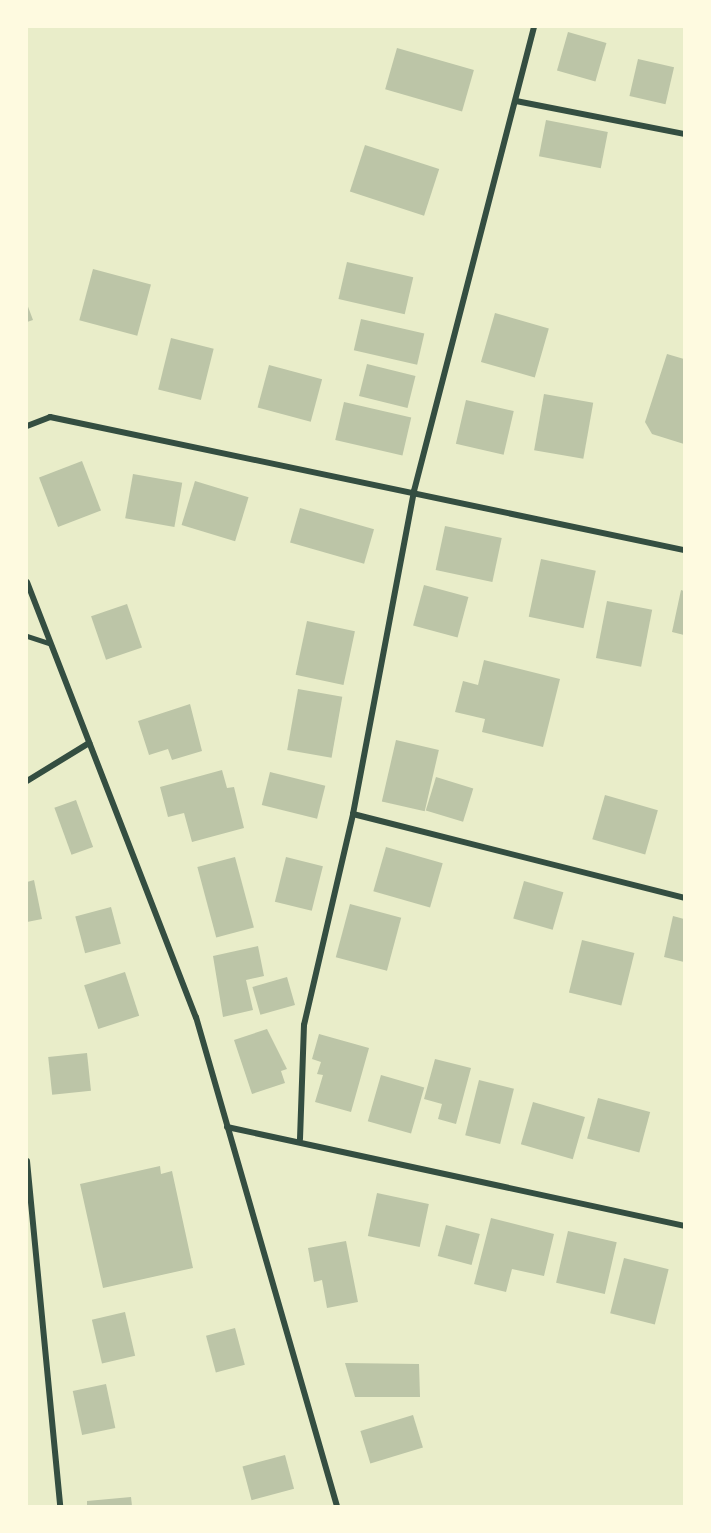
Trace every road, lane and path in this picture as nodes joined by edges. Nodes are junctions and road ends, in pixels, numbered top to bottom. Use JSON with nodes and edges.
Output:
{"nodes":[{"id":1,"x":534,"y":27,"type":"edge"},
{"id":2,"x":516,"y":101,"type":"junction"},
{"id":3,"x":684,"y":134,"type":"edge"},
{"id":4,"x":27,"y":426,"type":"edge"},
{"id":5,"x":414,"y":491,"type":"junction"},
{"id":6,"x":684,"y":550,"type":"edge"},
{"id":7,"x":27,"y":582,"type":"edge"},
{"id":8,"x":27,"y":636,"type":"edge"},
{"id":9,"x":48,"y":643,"type":"junction"},
{"id":10,"x":89,"y":743,"type":"junction"},
{"id":11,"x":27,"y":781,"type":"edge"},
{"id":12,"x":353,"y":814,"type":"junction"},
{"id":13,"x":684,"y":898,"type":"edge"},
{"id":14,"x":227,"y":1127,"type":"junction"},
{"id":15,"x":300,"y":1139,"type":"junction"},
{"id":16,"x":27,"y":1161,"type":"edge"},
{"id":17,"x":684,"y":1226,"type":"edge"},
{"id":18,"x":60,"y":1506,"type":"edge"},
{"id":19,"x":337,"y":1506,"type":"edge"}],
"edges":[{"from":1,"to":2,"type":"street"},
{"from":2,"to":3,"type":"street"},
{"from":2,"to":5,"type":"street"},
{"from":4,"to":5,"type":"street"},
{"from":5,"to":6,"type":"street"},
{"from":5,"to":12,"type":"street"},
{"from":7,"to":9,"type":"street"},
{"from":8,"to":9,"type":"lane"},
{"from":9,"to":10,"type":"street"},
{"from":10,"to":11,"type":"street"},
{"from":10,"to":14,"type":"street"},
{"from":12,"to":13,"type":"street"},
{"from":12,"to":15,"type":"street"},
{"from":14,"to":15,"type":"street"},
{"from":14,"to":19,"type":"street"},
{"from":15,"to":17,"type":"street"},
{"from":16,"to":18,"type":"street"}]}
